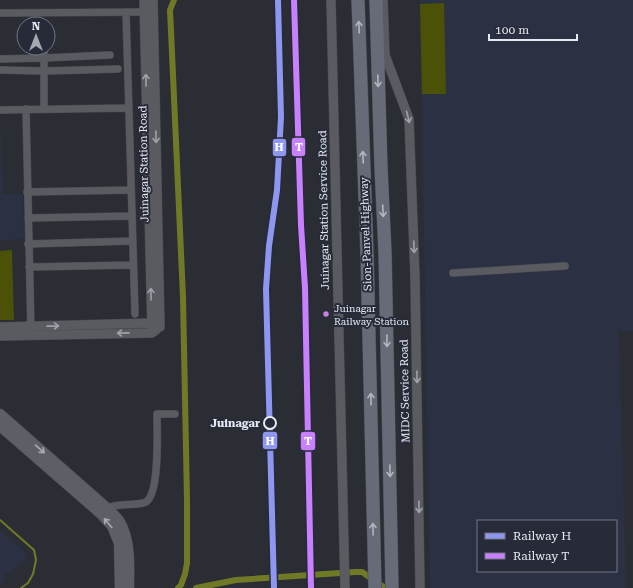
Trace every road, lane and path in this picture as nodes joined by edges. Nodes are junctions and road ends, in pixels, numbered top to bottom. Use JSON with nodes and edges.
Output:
{"nodes":[{"id":1,"x":144,"y":0,"type":"edge"},
{"id":2,"x":152,"y":0,"type":"edge"},
{"id":3,"x":331,"y":0,"type":"edge"},
{"id":4,"x":358,"y":0,"type":"edge"},
{"id":5,"x":376,"y":0,"type":"edge"},
{"id":6,"x":383,"y":0,"type":"edge"},
{"id":7,"x":126,"y":12,"type":"junction"},
{"id":8,"x":149,"y":12,"type":"junction"},
{"id":9,"x":0,"y":13,"type":"edge"},
{"id":10,"x":110,"y":55,"type":"dead end"},
{"id":11,"x":381,"y":55,"type":"junction"},
{"id":12,"x":44,"y":58,"type":"junction"},
{"id":13,"x":0,"y":59,"type":"edge"},
{"id":14,"x":118,"y":69,"type":"dead end"},
{"id":15,"x":0,"y":70,"type":"edge"},
{"id":16,"x":44,"y":71,"type":"junction"},
{"id":17,"x":129,"y":108,"type":"junction"},
{"id":18,"x":26,"y":109,"type":"junction"},
{"id":19,"x":44,"y":109,"type":"junction"},
{"id":20,"x":0,"y":110,"type":"edge"},
{"id":21,"x":131,"y":190,"type":"junction"},
{"id":22,"x":27,"y":192,"type":"junction"},
{"id":23,"x":132,"y":216,"type":"junction"},
{"id":24,"x":28,"y":218,"type":"junction"},
{"id":25,"x":132,"y":241,"type":"junction"},
{"id":26,"x":28,"y":244,"type":"junction"},
{"id":27,"x":133,"y":265,"type":"junction"},
{"id":28,"x":565,"y":266,"type":"dead end"},
{"id":29,"x":29,"y":267,"type":"junction"},
{"id":30,"x":453,"y":273,"type":"dead end"},
{"id":31,"x":135,"y":314,"type":"dead end"},
{"id":32,"x":0,"y":327,"type":"edge"},
{"id":33,"x":30,"y":331,"type":"junction"},
{"id":34,"x":0,"y":336,"type":"edge"},
{"id":35,"x":0,"y":414,"type":"edge"},
{"id":36,"x":175,"y":414,"type":"dead end"},
{"id":37,"x":0,"y":426,"type":"edge"},
{"id":38,"x":16,"y":434,"type":"junction"},
{"id":39,"x":107,"y":508,"type":"junction"},
{"id":40,"x":125,"y":559,"type":"junction"},
{"id":41,"x":346,"y":585,"type":"edge"},
{"id":42,"x":392,"y":586,"type":"edge"},
{"id":43,"x":375,"y":587,"type":"edge"},
{"id":44,"x":120,"y":588,"type":"edge"},
{"id":45,"x":129,"y":588,"type":"edge"},
{"id":46,"x":420,"y":588,"type":"edge"}],
"edges":[{"from":1,"to":8,"type":"street","name":"Juinagar Station Road"},
{"from":2,"to":8,"type":"street","name":"Juinagar Station Road"},
{"from":3,"to":41,"type":"street","name":"Juinagar Station Service Road"},
{"from":43,"to":4,"type":"highway","name":"Sion-Panvel Highway","one_way":true},
{"from":5,"to":11,"type":"highway","name":"Sion-Panvel Highway"},
{"from":6,"to":11,"type":"street","name":"MIDC Service Road"},
{"from":7,"to":8,"type":"street"},
{"from":7,"to":9,"type":"street"},
{"from":7,"to":17,"type":"street"},
{"from":8,"to":33,"type":"street","name":"Juinagar Station Road"},
{"from":10,"to":12,"type":"street"},
{"from":11,"to":42,"type":"highway","name":"Sion-Panvel Highway","one_way":true},
{"from":11,"to":46,"type":"street","name":"MIDC Service Road","one_way":true},
{"from":12,"to":13,"type":"street"},
{"from":12,"to":16,"type":"street"},
{"from":14,"to":16,"type":"street"},
{"from":15,"to":16,"type":"street"},
{"from":16,"to":19,"type":"street"},
{"from":17,"to":19,"type":"street"},
{"from":17,"to":21,"type":"street"},
{"from":18,"to":19,"type":"street"},
{"from":18,"to":20,"type":"street"},
{"from":18,"to":22,"type":"street"},
{"from":21,"to":22,"type":"street"},
{"from":21,"to":23,"type":"street"},
{"from":22,"to":24,"type":"street"},
{"from":23,"to":24,"type":"street"},
{"from":23,"to":25,"type":"street"},
{"from":24,"to":26,"type":"street"},
{"from":25,"to":26,"type":"street"},
{"from":25,"to":27,"type":"street"},
{"from":26,"to":29,"type":"street"},
{"from":27,"to":29,"type":"street"},
{"from":27,"to":31,"type":"street"},
{"from":28,"to":30,"type":"street"},
{"from":29,"to":33,"type":"street"},
{"from":32,"to":33,"type":"street","name":"Juinagar Station Road"},
{"from":33,"to":34,"type":"street","name":"Juinagar Station Road"},
{"from":35,"to":38,"type":"main road"},
{"from":36,"to":39,"type":"street"},
{"from":37,"to":38,"type":"main road"},
{"from":38,"to":39,"type":"main road","one_way":true},
{"from":40,"to":38,"type":"main road","one_way":true},
{"from":39,"to":40,"type":"main road"},
{"from":40,"to":44,"type":"main road"},
{"from":40,"to":45,"type":"main road"}]}
